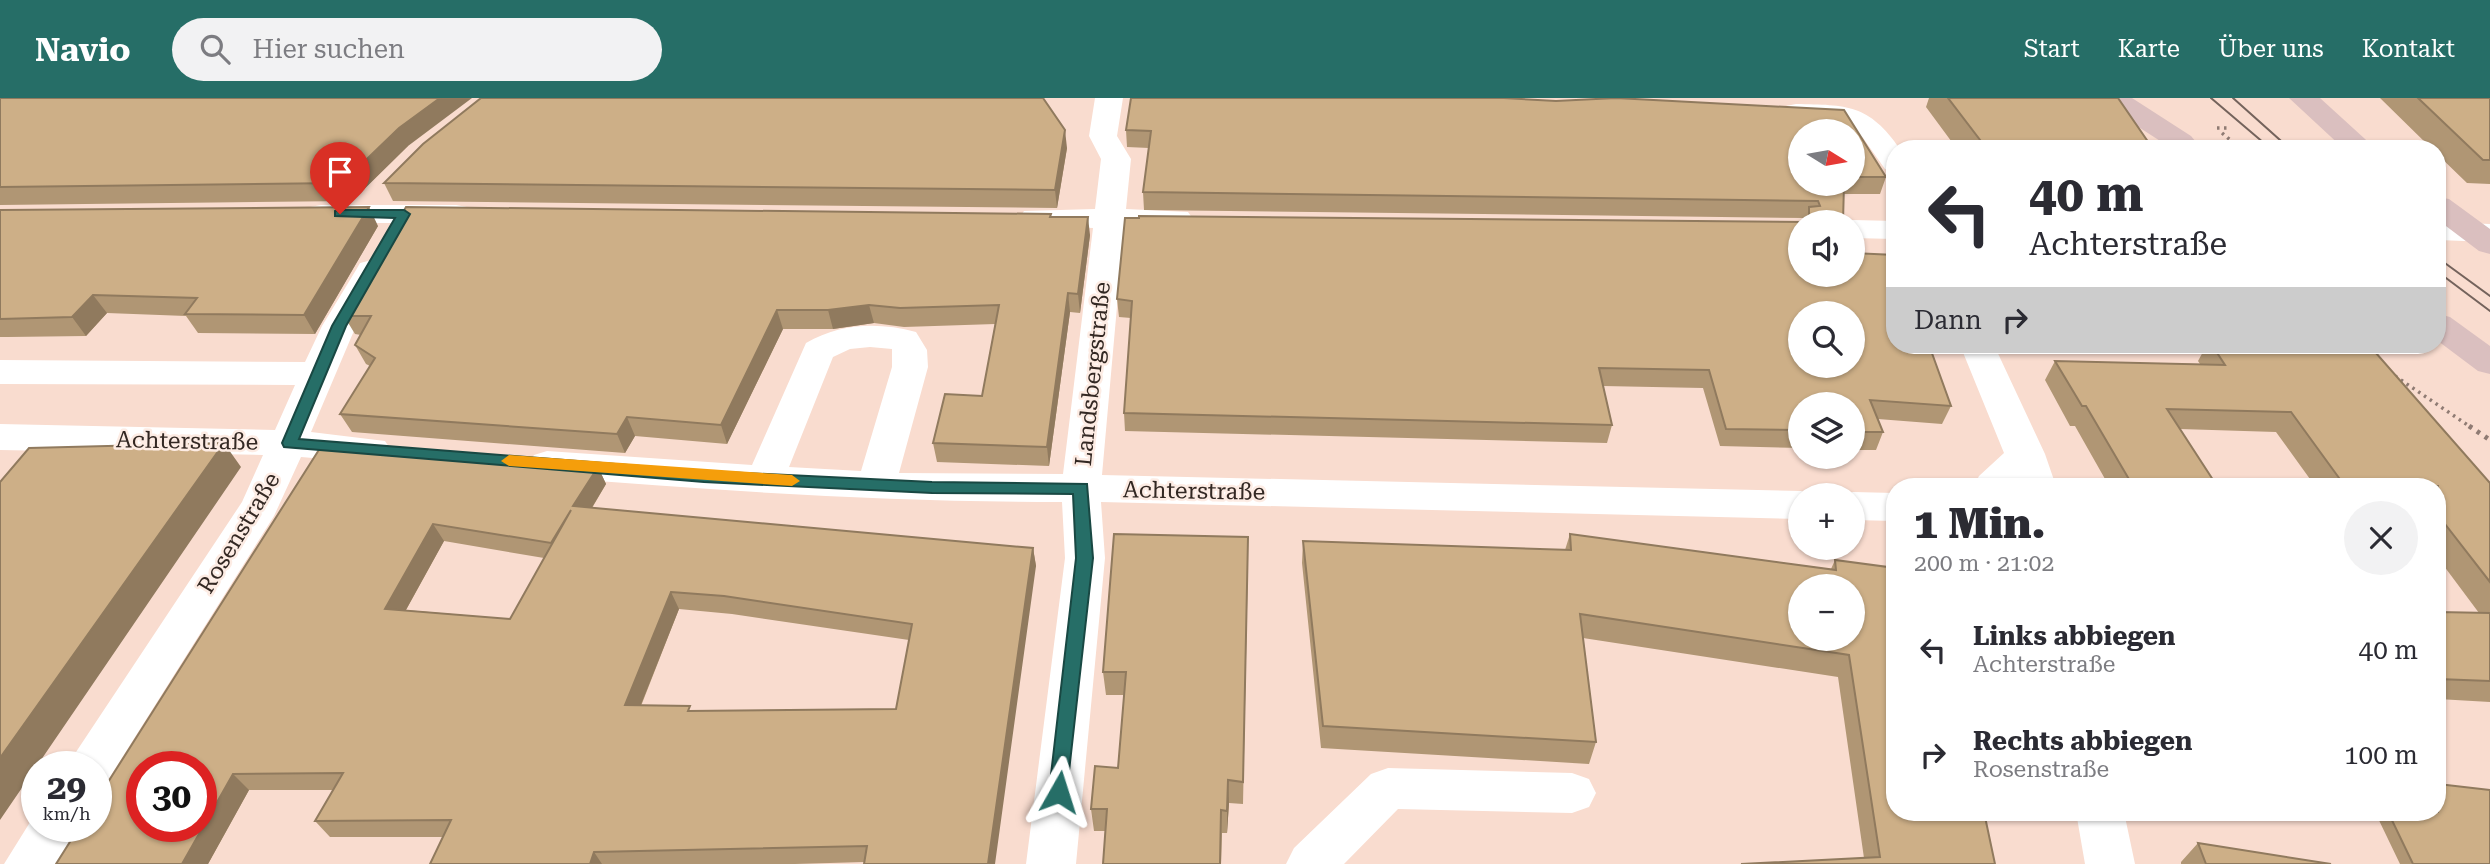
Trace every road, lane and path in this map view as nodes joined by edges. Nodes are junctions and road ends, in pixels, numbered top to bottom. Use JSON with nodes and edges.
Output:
{"nodes":[{"id":1,"x":1109,"y":98,"type":"edge"},
{"id":2,"x":2113,"y":98,"type":"edge"},
{"id":3,"x":2139,"y":98,"type":"edge"},
{"id":4,"x":2303,"y":98,"type":"edge"},
{"id":5,"x":1773,"y":111,"type":"edge"},
{"id":6,"x":2216,"y":128,"type":"dead end"},
{"id":7,"x":2177,"y":140,"type":"edge"},
{"id":8,"x":2180,"y":140,"type":"edge"},
{"id":9,"x":2230,"y":140,"type":"edge"},
{"id":10,"x":2352,"y":140,"type":"edge"},
{"id":11,"x":1886,"y":149,"type":"edge"},
{"id":12,"x":387,"y":185,"type":"edge"},
{"id":13,"x":2446,"y":212,"type":"edge"},
{"id":14,"x":361,"y":213,"type":"junction"},
{"id":15,"x":404,"y":214,"type":"junction"},
{"id":16,"x":288,"y":215,"type":"edge"},
{"id":17,"x":487,"y":215,"type":"edge"},
{"id":18,"x":1012,"y":218,"type":"edge"},
{"id":19,"x":1109,"y":218,"type":"junction"},
{"id":20,"x":1206,"y":220,"type":"edge"},
{"id":21,"x":1865,"y":229,"type":"edge"},
{"id":22,"x":1886,"y":230,"type":"edge"},
{"id":23,"x":2446,"y":231,"type":"edge"},
{"id":24,"x":2490,"y":233,"type":"edge"},
{"id":25,"x":2490,"y":244,"type":"edge"},
{"id":26,"x":2446,"y":331,"type":"edge"},
{"id":27,"x":1981,"y":354,"type":"edge"},
{"id":28,"x":2490,"y":363,"type":"edge"},
{"id":29,"x":2384,"y":369,"type":"edge"},
{"id":30,"x":0,"y":372,"type":"edge"},
{"id":31,"x":319,"y":374,"type":"junction"},
{"id":32,"x":0,"y":437,"type":"edge"},
{"id":33,"x":2490,"y":440,"type":"edge"},
{"id":34,"x":290,"y":443,"type":"junction"},
{"id":35,"x":400,"y":452,"type":"edge"},
{"id":36,"x":510,"y":461,"type":"edge"},
{"id":37,"x":2031,"y":470,"type":"edge"},
{"id":38,"x":2012,"y":478,"type":"edge"},
{"id":39,"x":765,"y":480,"type":"junction"},
{"id":40,"x":876,"y":485,"type":"junction"},
{"id":41,"x":1081,"y":488,"type":"junction"},
{"id":42,"x":1788,"y":505,"type":"edge"},
{"id":43,"x":1865,"y":507,"type":"edge"},
{"id":44,"x":1886,"y":508,"type":"edge"},
{"id":45,"x":102,"y":751,"type":"edge"},
{"id":46,"x":1572,"y":793,"type":"dead end"},
{"id":47,"x":2102,"y":821,"type":"edge"},
{"id":48,"x":43,"y":842,"type":"edge"},
{"id":49,"x":29,"y":864,"type":"edge"},
{"id":50,"x":1051,"y":864,"type":"edge"},
{"id":51,"x":1311,"y":864,"type":"edge"},
{"id":52,"x":2110,"y":864,"type":"edge"}],
"edges":[{"from":1,"to":19,"type":"street","name":"Landsbergstraße"},
{"from":2,"to":7,"type":"main road"},
{"from":3,"to":8,"type":"main road"},
{"from":4,"to":10,"type":"main road"},
{"from":5,"to":11,"type":"street"},
{"from":6,"to":9,"type":"path"},
{"from":12,"to":14,"type":"street"},
{"from":13,"to":25,"type":"main road"},
{"from":14,"to":15,"type":"street"},
{"from":14,"to":16,"type":"street"},
{"from":15,"to":17,"type":"street"},
{"from":15,"to":31,"type":"street","name":"Rosenstraße"},
{"from":18,"to":19,"type":"street"},
{"from":19,"to":20,"type":"street"},
{"from":19,"to":41,"type":"street","name":"Landsbergstraße"},
{"from":21,"to":22,"type":"street"},
{"from":23,"to":24,"type":"street"},
{"from":26,"to":28,"type":"main road"},
{"from":27,"to":37,"type":"street"},
{"from":29,"to":33,"type":"path"},
{"from":30,"to":31,"type":"street"},
{"from":31,"to":34,"type":"street","name":"Rosenstraße"},
{"from":32,"to":34,"type":"street","name":"Achterstraße"},
{"from":34,"to":35,"type":"street","name":"Achterstraße"},
{"from":34,"to":45,"type":"street","name":"Rosenstraße"},
{"from":36,"to":39,"type":"street","name":"Achterstraße"},
{"from":37,"to":38,"type":"street"},
{"from":39,"to":40,"type":"street","name":"Achterstraße"},
{"from":39,"to":40,"type":"street"},
{"from":40,"to":41,"type":"street","name":"Achterstraße"},
{"from":41,"to":42,"type":"street","name":"Achterstraße"},
{"from":41,"to":50,"type":"street","name":"Landsbergstraße"},
{"from":43,"to":44,"type":"street"},
{"from":46,"to":51,"type":"street"},
{"from":47,"to":52,"type":"street"},
{"from":48,"to":49,"type":"street"}]}
